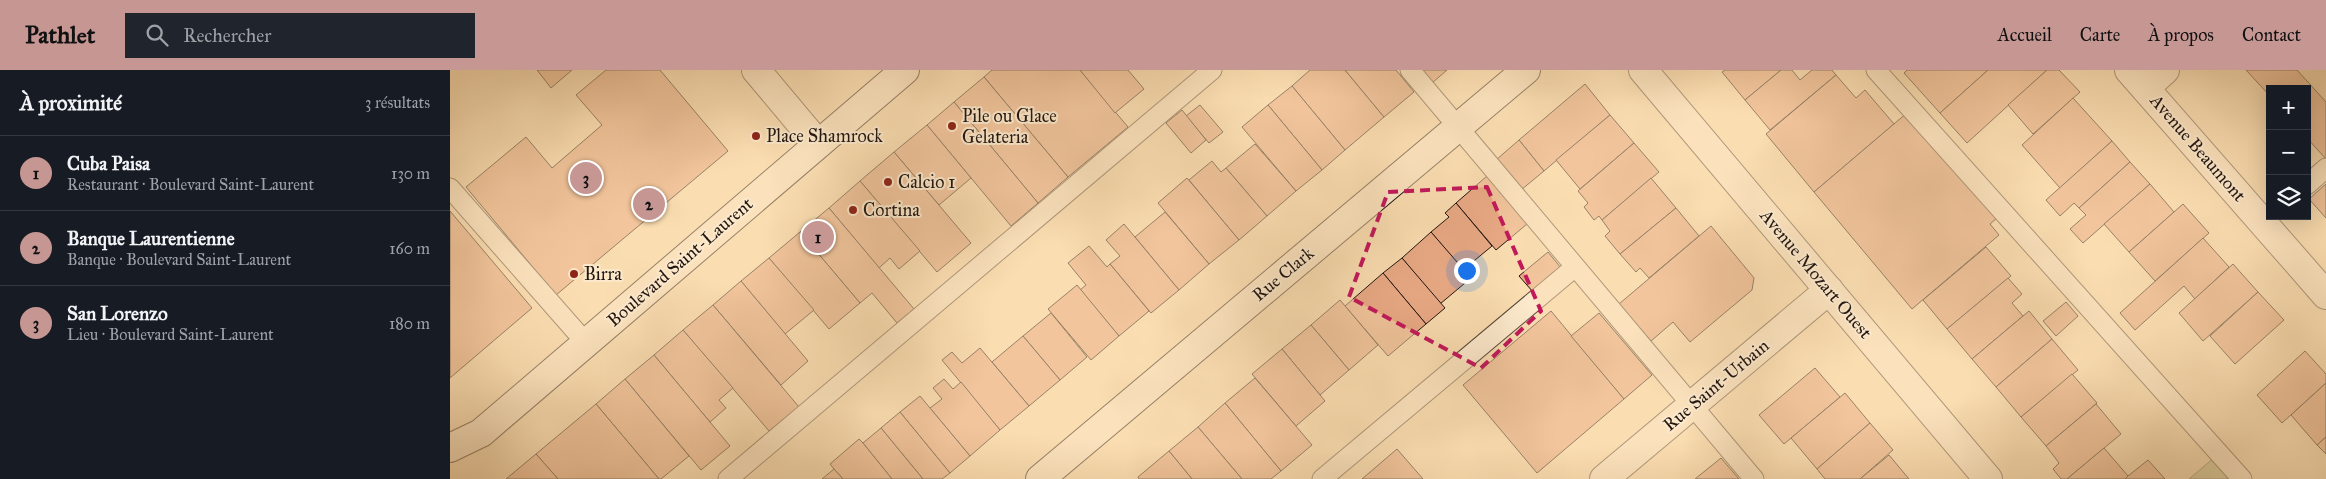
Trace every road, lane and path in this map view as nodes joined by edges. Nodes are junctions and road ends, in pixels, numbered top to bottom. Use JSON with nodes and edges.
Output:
{"nodes":[{"id":1,"x":756,"y":70,"type":"edge"},
{"id":2,"x":905,"y":70,"type":"edge"},
{"id":3,"x":1212,"y":70,"type":"edge"},
{"id":4,"x":1410,"y":70,"type":"edge"},
{"id":5,"x":1526,"y":70,"type":"edge"},
{"id":6,"x":1643,"y":70,"type":"edge"},
{"id":7,"x":1876,"y":70,"type":"edge"},
{"id":8,"x":2165,"y":70,"type":"edge"},
{"id":9,"x":2137,"y":79,"type":"edge"},
{"id":10,"x":1458,"y":127,"type":"junction"},
{"id":11,"x":818,"y":144,"type":"junction"},
{"id":12,"x":2326,"y":168,"type":"edge"},
{"id":13,"x":2311,"y":181,"type":"edge"},
{"id":14,"x":450,"y":188,"type":"edge"},
{"id":15,"x":2266,"y":218,"type":"edge"},
{"id":16,"x":2268,"y":220,"type":"edge"},
{"id":17,"x":1575,"y":267,"type":"junction"},
{"id":18,"x":1829,"y":290,"type":"junction"},
{"id":19,"x":2326,"y":294,"type":"edge"},
{"id":20,"x":586,"y":343,"type":"junction"},
{"id":21,"x":1691,"y":406,"type":"junction"},
{"id":22,"x":481,"y":433,"type":"junction"},
{"id":23,"x":450,"y":448,"type":"edge"},
{"id":24,"x":450,"y":465,"type":"edge"},
{"id":25,"x":728,"y":479,"type":"edge"},
{"id":26,"x":1040,"y":479,"type":"edge"},
{"id":27,"x":1322,"y":479,"type":"edge"},
{"id":28,"x":1604,"y":479,"type":"edge"},
{"id":29,"x":1754,"y":479,"type":"edge"},
{"id":30,"x":1988,"y":479,"type":"edge"},
{"id":31,"x":2242,"y":479,"type":"edge"}],
"edges":[{"from":1,"to":11,"type":"main road"},
{"from":2,"to":11,"type":"main road","name":"Boulevard Saint-Laurent"},
{"from":3,"to":25,"type":"lane"},
{"from":4,"to":10,"type":"lane"},
{"from":5,"to":10,"type":"main road","name":"Rue Clark"},
{"from":6,"to":18,"type":"main road","name":"Avenue Mozart Ouest"},
{"from":7,"to":31,"type":"lane"},
{"from":8,"to":9,"type":"main road"},
{"from":9,"to":15,"type":"main road","name":"Avenue Beaumont"},
{"from":10,"to":17,"type":"lane"},
{"from":10,"to":26,"type":"main road","name":"Rue Clark"},
{"from":11,"to":20,"type":"main road","name":"Boulevard Saint-Laurent"},
{"from":12,"to":13,"type":"lane"},
{"from":14,"to":20,"type":"lane"},
{"from":16,"to":19,"type":"main road","name":"Avenue Beaumont"},
{"from":17,"to":21,"type":"lane"},
{"from":17,"to":27,"type":"lane"},
{"from":18,"to":21,"type":"main road","name":"Rue Saint-Urbain"},
{"from":18,"to":30,"type":"main road","name":"Avenue Mozart Ouest"},
{"from":20,"to":22,"type":"main road","name":"Boulevard Saint-Laurent"},
{"from":21,"to":28,"type":"main road","name":"Rue Saint-Urbain"},
{"from":21,"to":29,"type":"lane"},
{"from":22,"to":23,"type":"main road","name":"Boulevard Saint-Laurent"},
{"from":22,"to":24,"type":"main road"}]}
